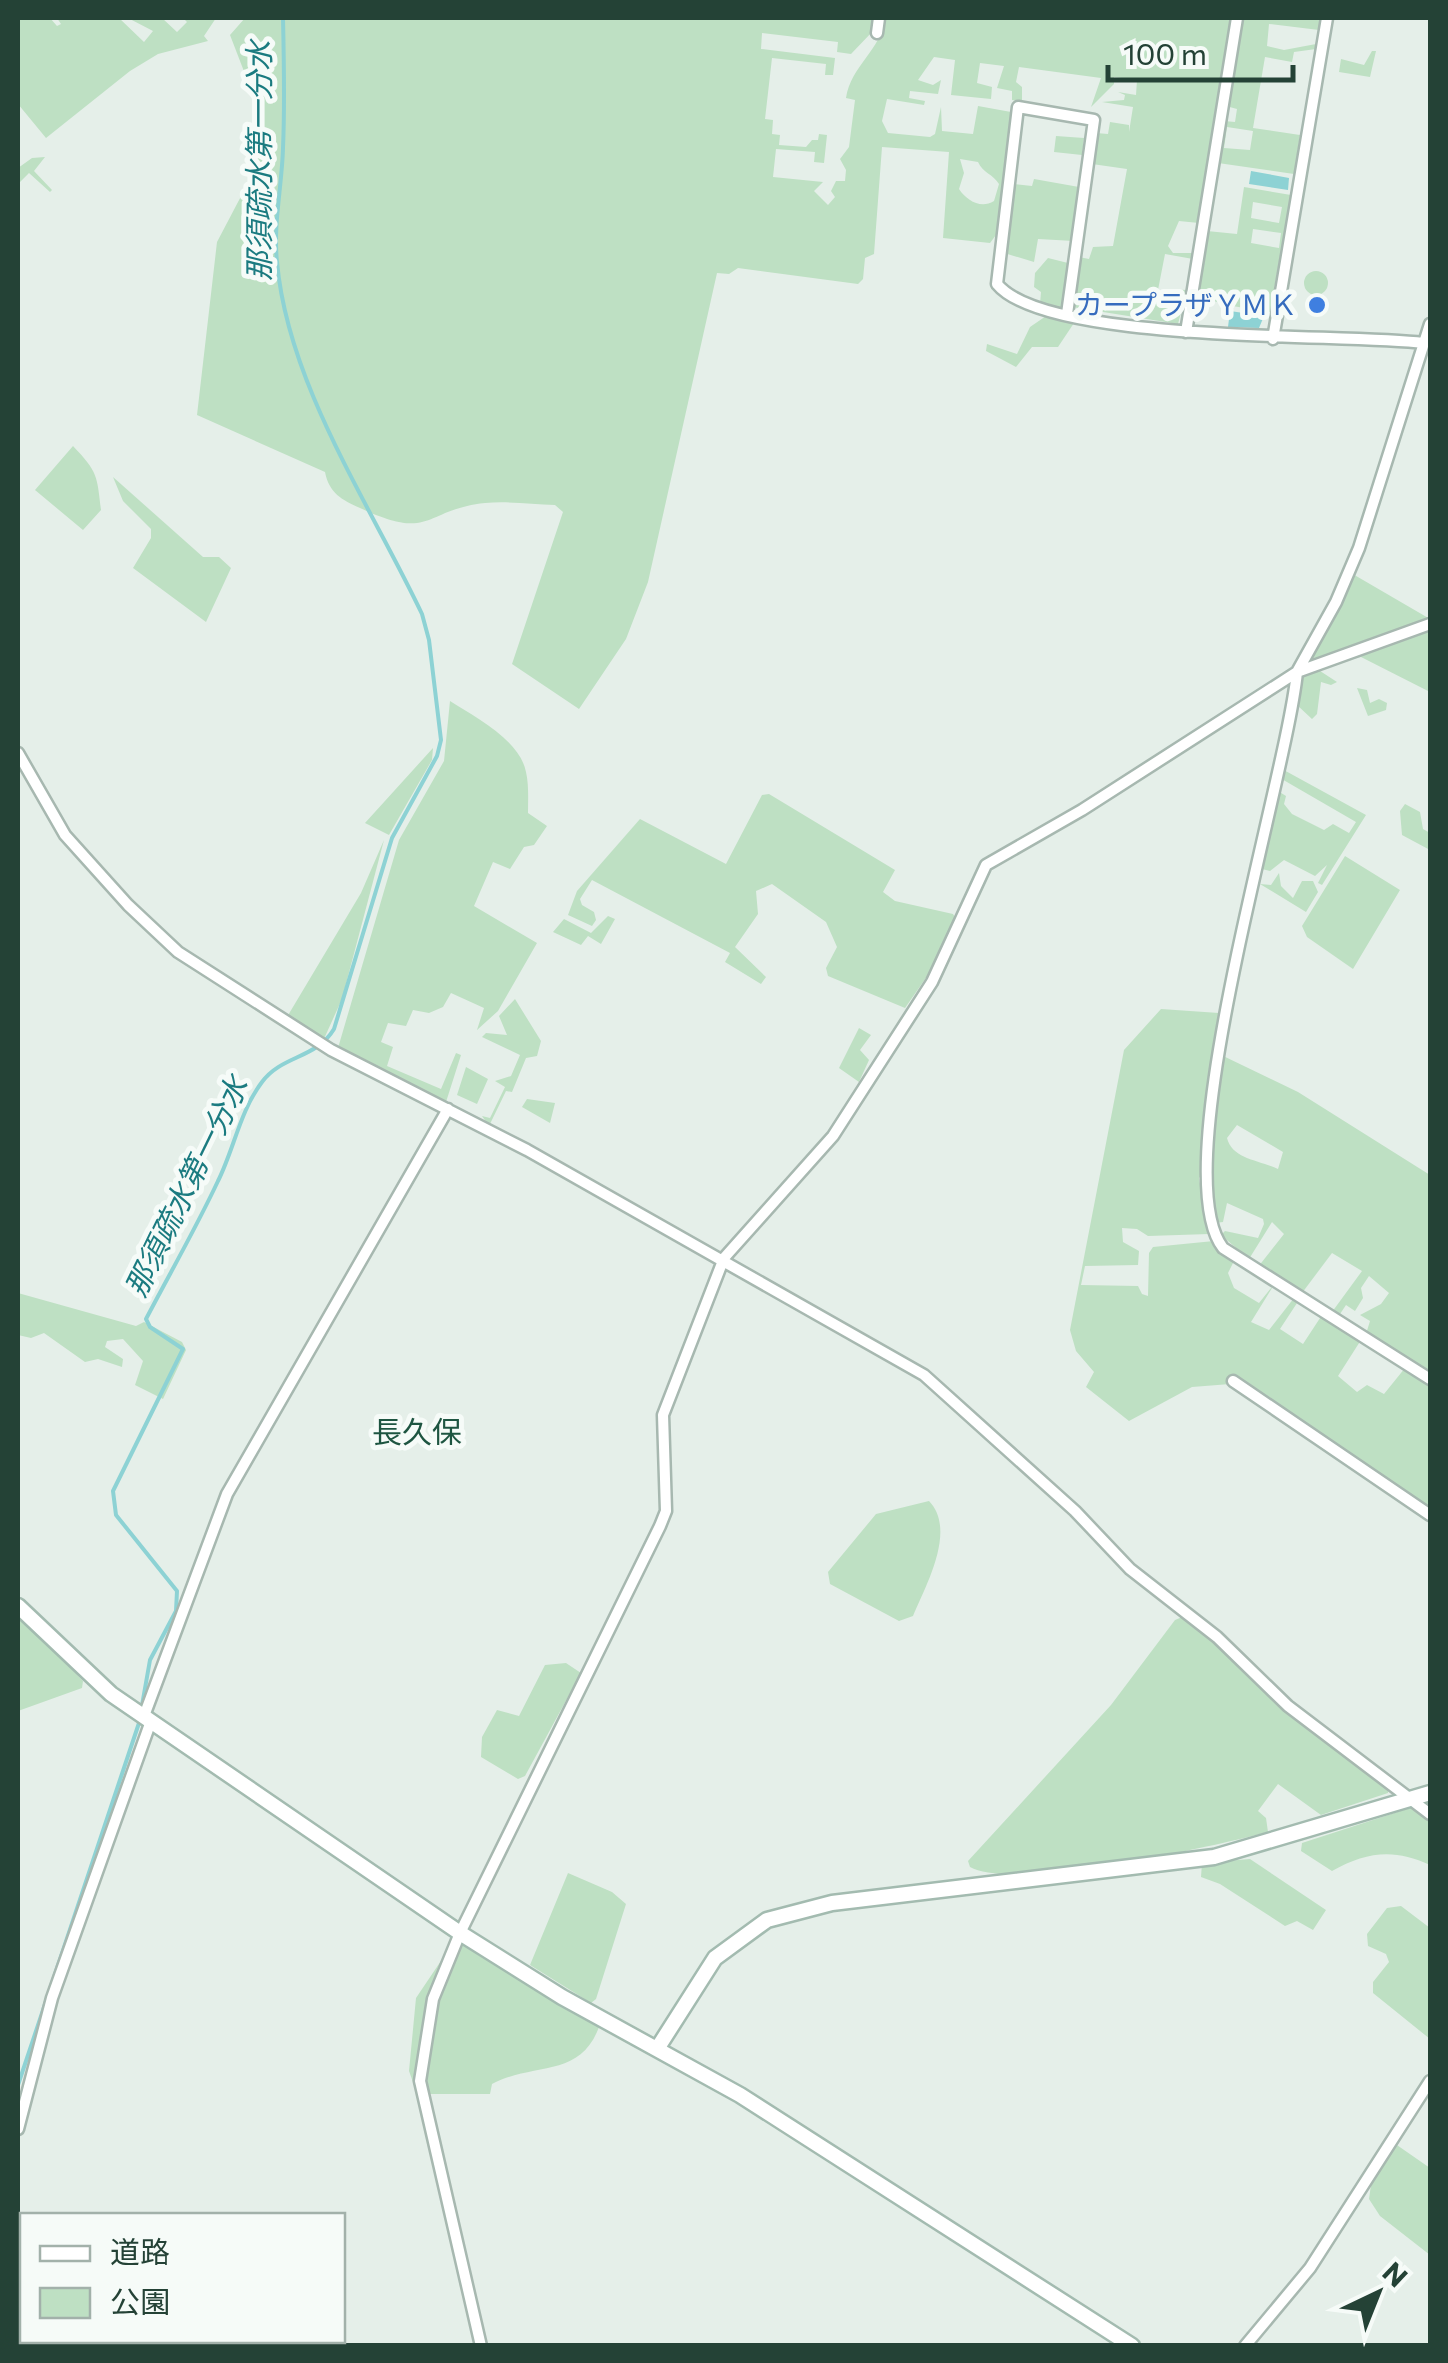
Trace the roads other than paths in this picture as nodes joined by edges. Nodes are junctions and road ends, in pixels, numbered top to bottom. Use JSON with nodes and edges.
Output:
{"nodes":[{"id":1,"x":879,"y":18,"type":"edge"},
{"id":2,"x":1237,"y":18,"type":"edge"},
{"id":3,"x":1327,"y":18,"type":"edge"},
{"id":4,"x":877,"y":33,"type":"dead end"},
{"id":5,"x":1066,"y":314,"type":"junction"},
{"id":6,"x":1430,"y":324,"type":"edge"},
{"id":7,"x":1186,"y":332,"type":"junction"},
{"id":8,"x":1273,"y":339,"type":"junction"},
{"id":9,"x":1423,"y":344,"type":"junction"},
{"id":10,"x":1430,"y":624,"type":"edge"},
{"id":11,"x":1297,"y":672,"type":"junction"},
{"id":12,"x":18,"y":753,"type":"edge"},
{"id":13,"x":448,"y":1109,"type":"junction"},
{"id":14,"x":724,"y":1258,"type":"junction"},
{"id":15,"x":1430,"y":1378,"type":"edge"},
{"id":16,"x":1233,"y":1381,"type":"dead end"},
{"id":17,"x":1430,"y":1515,"type":"edge"},
{"id":18,"x":18,"y":1606,"type":"edge"},
{"id":19,"x":148,"y":1718,"type":"junction"},
{"id":20,"x":1430,"y":1793,"type":"edge"},
{"id":21,"x":1406,"y":1800,"type":"junction"},
{"id":22,"x":1430,"y":1814,"type":"edge"},
{"id":23,"x":460,"y":1933,"type":"junction"},
{"id":24,"x":656,"y":2049,"type":"junction"},
{"id":25,"x":1430,"y":2081,"type":"edge"},
{"id":26,"x":18,"y":2129,"type":"edge"},
{"id":27,"x":481,"y":2346,"type":"edge"},
{"id":28,"x":1132,"y":2346,"type":"edge"},
{"id":29,"x":1245,"y":2346,"type":"edge"}],
"edges":[{"from":1,"to":4,"type":"street"},
{"from":2,"to":7,"type":"street"},
{"from":3,"to":8,"type":"street"},
{"from":5,"to":5,"type":"street"},
{"from":5,"to":7,"type":"street"},
{"from":6,"to":9,"type":"street"},
{"from":7,"to":8,"type":"street"},
{"from":8,"to":9,"type":"street"},
{"from":9,"to":11,"type":"street"},
{"from":10,"to":11,"type":"street"},
{"from":11,"to":14,"type":"street"},
{"from":11,"to":15,"type":"street"},
{"from":12,"to":13,"type":"street"},
{"from":13,"to":14,"type":"street"},
{"from":13,"to":19,"type":"street"},
{"from":14,"to":21,"type":"street"},
{"from":14,"to":23,"type":"street"},
{"from":16,"to":17,"type":"street"},
{"from":18,"to":19,"type":"street"},
{"from":19,"to":23,"type":"street"},
{"from":19,"to":26,"type":"street"},
{"from":20,"to":21,"type":"street"},
{"from":21,"to":22,"type":"street"},
{"from":21,"to":24,"type":"street"},
{"from":23,"to":24,"type":"street"},
{"from":23,"to":27,"type":"street"},
{"from":24,"to":28,"type":"street"},
{"from":25,"to":29,"type":"street"}]}
